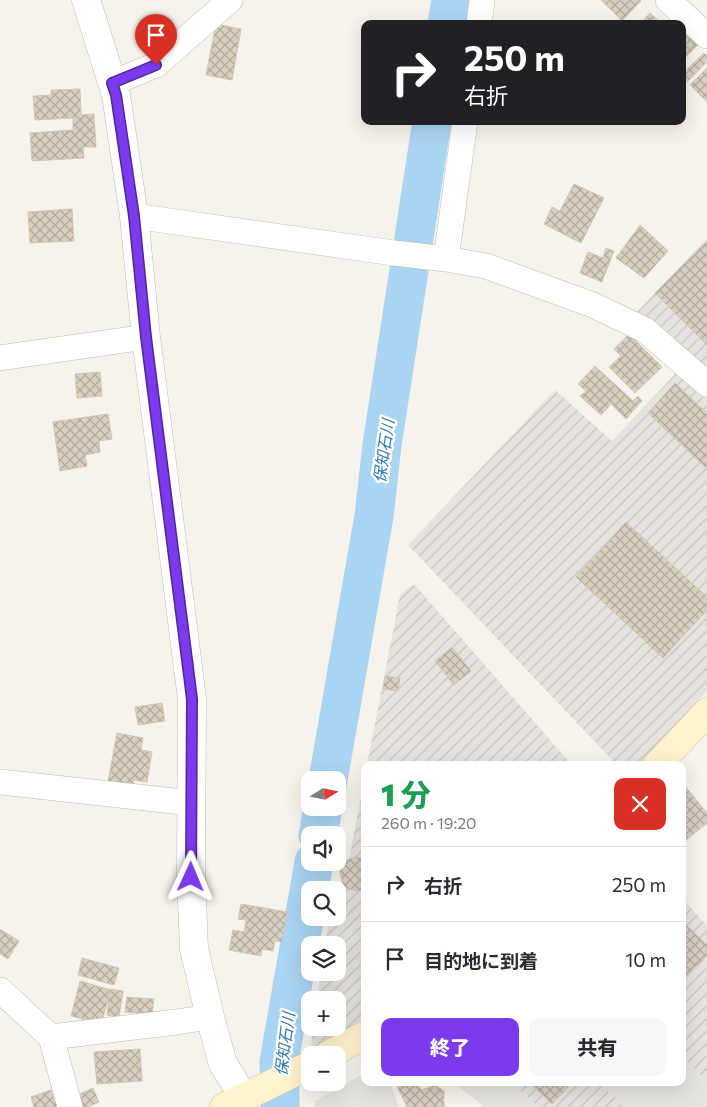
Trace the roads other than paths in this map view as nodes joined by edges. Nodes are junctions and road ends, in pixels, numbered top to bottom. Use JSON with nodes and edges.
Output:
{"nodes":[{"id":1,"x":86,"y":0,"type":"edge"},
{"id":2,"x":230,"y":0,"type":"edge"},
{"id":3,"x":482,"y":0,"type":"edge"},
{"id":4,"x":668,"y":0,"type":"edge"},
{"id":5,"x":480,"y":20,"type":"edge"},
{"id":6,"x":707,"y":36,"type":"edge"},
{"id":7,"x":112,"y":83,"type":"junction"},
{"id":8,"x":464,"y":125,"type":"edge"},
{"id":9,"x":134,"y":216,"type":"junction"},
{"id":10,"x":446,"y":259,"type":"junction"},
{"id":11,"x":146,"y":337,"type":"junction"},
{"id":12,"x":0,"y":358,"type":"edge"},
{"id":13,"x":707,"y":384,"type":"edge"},
{"id":14,"x":707,"y":712,"type":"edge"},
{"id":15,"x":661,"y":761,"type":"edge"},
{"id":16,"x":0,"y":782,"type":"edge"},
{"id":17,"x":192,"y":803,"type":"junction"},
{"id":18,"x":0,"y":990,"type":"edge"},
{"id":19,"x":210,"y":1017,"type":"junction"},
{"id":20,"x":51,"y":1037,"type":"junction"},
{"id":21,"x":361,"y":1037,"type":"edge"},
{"id":22,"x":345,"y":1046,"type":"edge"},
{"id":23,"x":301,"y":1070,"type":"edge"},
{"id":24,"x":248,"y":1099,"type":"edge"},
{"id":25,"x":70,"y":1107,"type":"edge"}],
"edges":[{"from":1,"to":7,"type":"street"},
{"from":2,"to":7,"type":"street"},
{"from":3,"to":5,"type":"street"},
{"from":4,"to":6,"type":"street"},
{"from":7,"to":9,"type":"street"},
{"from":8,"to":10,"type":"street"},
{"from":9,"to":10,"type":"street"},
{"from":9,"to":11,"type":"street"},
{"from":10,"to":13,"type":"street"},
{"from":11,"to":12,"type":"street"},
{"from":11,"to":17,"type":"street"},
{"from":14,"to":15,"type":"main road"},
{"from":16,"to":17,"type":"street"},
{"from":17,"to":19,"type":"street"},
{"from":18,"to":20,"type":"street"},
{"from":19,"to":20,"type":"street"},
{"from":19,"to":24,"type":"street"},
{"from":20,"to":25,"type":"street"},
{"from":21,"to":22,"type":"main road"},
{"from":23,"to":24,"type":"main road"}]}
